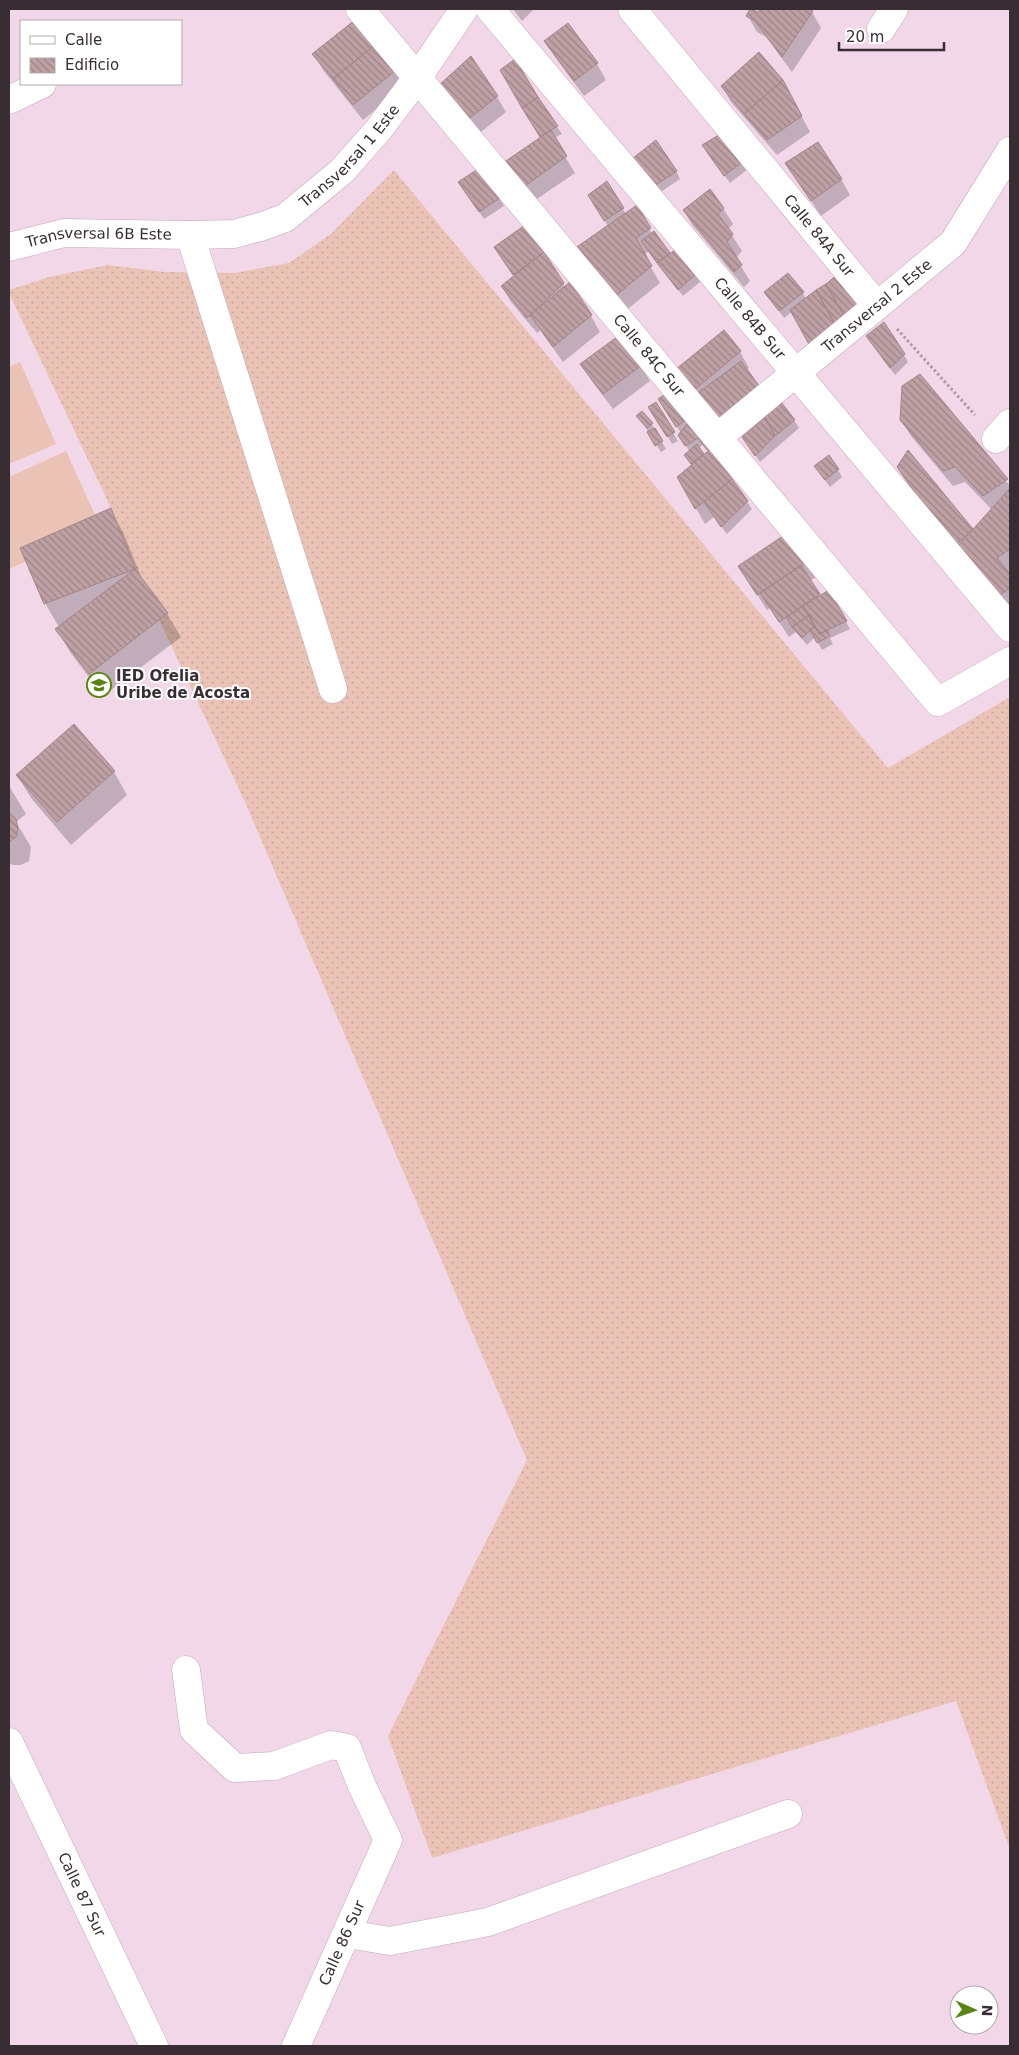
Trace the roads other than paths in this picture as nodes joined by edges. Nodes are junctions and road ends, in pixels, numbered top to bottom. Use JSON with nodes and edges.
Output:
{"nodes":[{"id":1,"x":360,"y":9,"type":"edge"},
{"id":2,"x":464,"y":9,"type":"edge"},
{"id":3,"x":490,"y":9,"type":"edge"},
{"id":4,"x":632,"y":9,"type":"edge"},
{"id":5,"x":418,"y":77,"type":"junction"},
{"id":6,"x":40,"y":85,"type":"edge"},
{"id":7,"x":9,"y":100,"type":"edge"},
{"id":8,"x":1010,"y":151,"type":"edge"},
{"id":9,"x":190,"y":236,"type":"junction"},
{"id":10,"x":9,"y":247,"type":"edge"},
{"id":11,"x":877,"y":306,"type":"junction"},
{"id":12,"x":795,"y":374,"type":"junction"},
{"id":13,"x":718,"y":437,"type":"junction"},
{"id":14,"x":1010,"y":628,"type":"edge"},
{"id":15,"x":1010,"y":661,"type":"edge"},
{"id":16,"x":333,"y":689,"type":"dead end"},
{"id":17,"x":186,"y":1670,"type":"dead end"},
{"id":18,"x":9,"y":1742,"type":"edge"},
{"id":19,"x":788,"y":1814,"type":"dead end"},
{"id":20,"x":347,"y":1934,"type":"junction"},
{"id":21,"x":154,"y":2046,"type":"edge"},
{"id":22,"x":296,"y":2046,"type":"edge"}],
"edges":[{"from":1,"to":5,"type":"street","name":"Calle 84C Sur"},
{"from":2,"to":5,"type":"street","name":"Transversal 1 Este"},
{"from":3,"to":12,"type":"street","name":"Calle 84B Sur"},
{"from":4,"to":11,"type":"street","name":"Calle 84A Sur"},
{"from":5,"to":9,"type":"street","name":"Transversal 1 Este"},
{"from":5,"to":13,"type":"street","name":"Calle 84C Sur"},
{"from":6,"to":7,"type":"street"},
{"from":8,"to":11,"type":"street","name":"Transversal 2 Este"},
{"from":9,"to":10,"type":"street","name":"Transversal 6B Este"},
{"from":9,"to":16,"type":"street"},
{"from":11,"to":12,"type":"street","name":"Transversal 2 Este"},
{"from":12,"to":13,"type":"street","name":"Transversal 2 Este"},
{"from":12,"to":14,"type":"street","name":"Calle 84B Sur"},
{"from":13,"to":15,"type":"street","name":"Calle 84C Sur"},
{"from":17,"to":20,"type":"street","name":"Calle 86 Sur"},
{"from":18,"to":21,"type":"street","name":"Calle 87 Sur"},
{"from":19,"to":20,"type":"street"},
{"from":20,"to":22,"type":"street","name":"Calle 86 Sur"}]}
